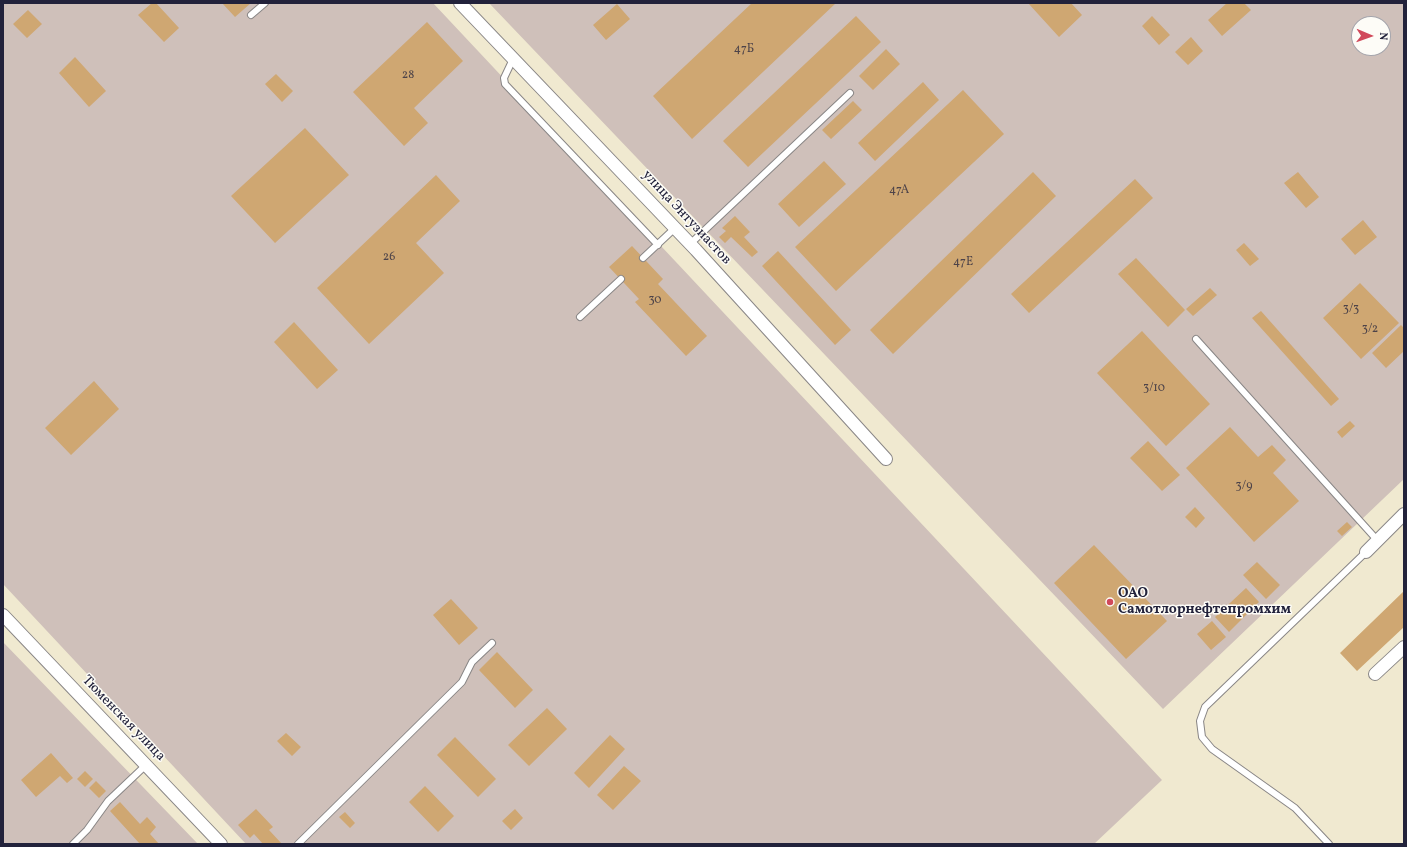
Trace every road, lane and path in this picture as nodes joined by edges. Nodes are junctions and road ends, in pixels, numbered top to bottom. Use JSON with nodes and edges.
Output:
{"nodes":[{"id":1,"x":265,"y":3,"type":"edge"},
{"id":2,"x":460,"y":3,"type":"edge"},
{"id":3,"x":251,"y":15,"type":"dead end"},
{"id":4,"x":513,"y":59,"type":"junction"},
{"id":5,"x":850,"y":93,"type":"dead end"},
{"id":6,"x":675,"y":228,"type":"junction"},
{"id":7,"x":690,"y":244,"type":"junction"},
{"id":8,"x":658,"y":245,"type":"junction"},
{"id":9,"x":643,"y":258,"type":"dead end"},
{"id":10,"x":621,"y":279,"type":"dead end"},
{"id":11,"x":580,"y":317,"type":"dead end"},
{"id":12,"x":1196,"y":339,"type":"dead end"},
{"id":13,"x":886,"y":459,"type":"dead end"},
{"id":14,"x":1404,"y":514,"type":"edge"},
{"id":15,"x":1378,"y":541,"type":"junction"},
{"id":16,"x":1366,"y":552,"type":"joint"},
{"id":17,"x":3,"y":615,"type":"edge"},
{"id":18,"x":492,"y":643,"type":"dead end"},
{"id":19,"x":1404,"y":647,"type":"edge"},
{"id":20,"x":1375,"y":674,"type":"dead end"},
{"id":21,"x":146,"y":765,"type":"junction"},
{"id":22,"x":73,"y":844,"type":"edge"},
{"id":23,"x":221,"y":844,"type":"edge"},
{"id":24,"x":298,"y":844,"type":"edge"},
{"id":25,"x":1329,"y":844,"type":"edge"}],
"edges":[{"from":1,"to":3,"type":"lane"},
{"from":2,"to":4,"type":"street","name":"улица Энтузиастов"},
{"from":4,"to":6,"type":"street","name":"улица Энтузиастов"},
{"from":4,"to":8,"type":"lane"},
{"from":5,"to":7,"type":"lane"},
{"from":6,"to":7,"type":"street","name":"улица Энтузиастов"},
{"from":6,"to":8,"type":"lane"},
{"from":7,"to":13,"type":"street","name":"улица Энтузиастов"},
{"from":8,"to":9,"type":"lane"},
{"from":10,"to":11,"type":"lane"},
{"from":12,"to":15,"type":"lane"},
{"from":14,"to":15,"type":"street"},
{"from":15,"to":16,"type":"street"},
{"from":16,"to":25,"type":"lane"},
{"from":17,"to":21,"type":"street","name":"Тюменская улица"},
{"from":18,"to":24,"type":"lane"},
{"from":19,"to":20,"type":"street"},
{"from":21,"to":22,"type":"lane"},
{"from":21,"to":23,"type":"street","name":"Тюменская улица"}]}
